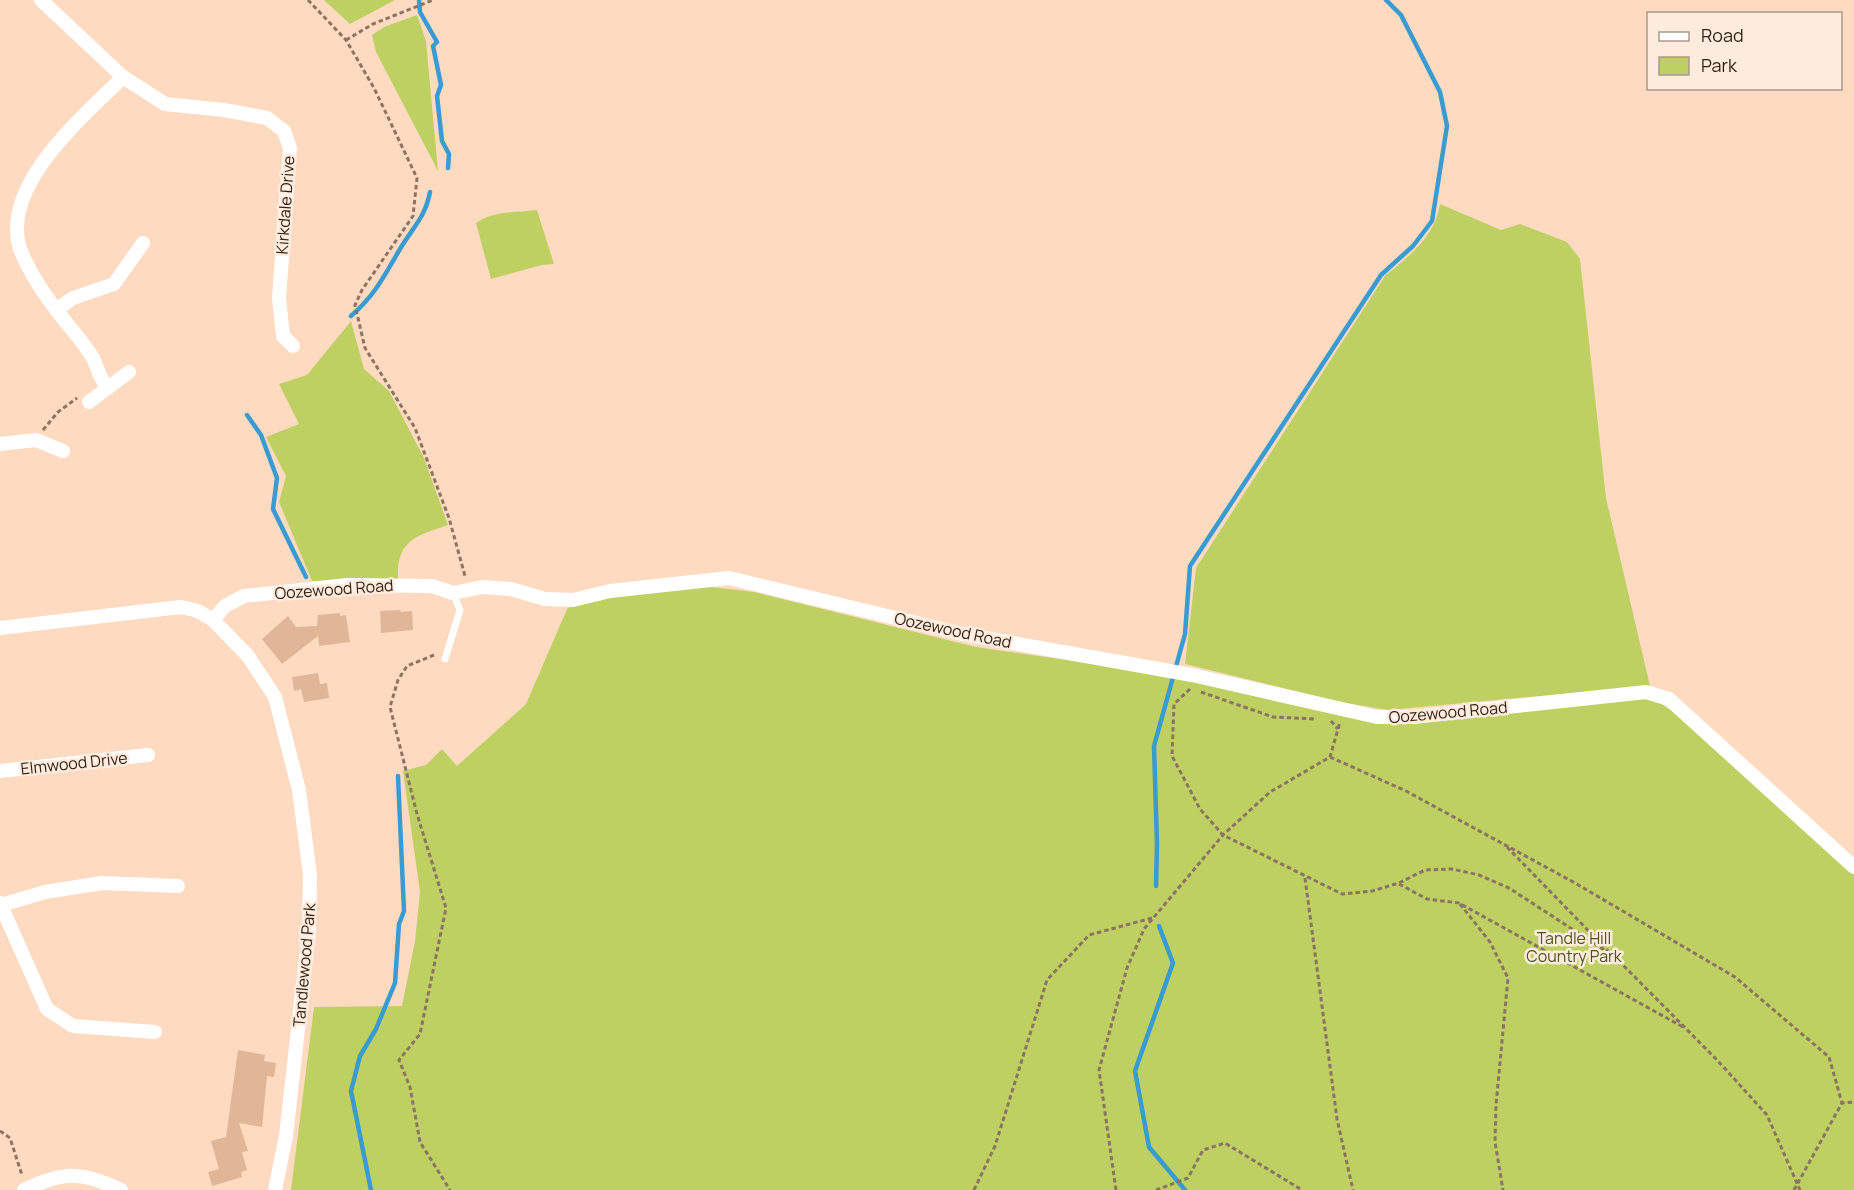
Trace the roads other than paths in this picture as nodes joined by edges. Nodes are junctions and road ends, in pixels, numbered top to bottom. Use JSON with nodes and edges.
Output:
{"nodes":[{"id":1,"x":41,"y":0,"type":"edge"},
{"id":2,"x":123,"y":77,"type":"junction"},
{"id":3,"x":143,"y":243,"type":"dead end"},
{"id":4,"x":56,"y":309,"type":"junction"},
{"id":5,"x":293,"y":346,"type":"dead end"},
{"id":6,"x":129,"y":372,"type":"dead end"},
{"id":7,"x":108,"y":388,"type":"junction"},
{"id":8,"x":89,"y":402,"type":"road end"},
{"id":9,"x":0,"y":444,"type":"edge"},
{"id":10,"x":63,"y":451,"type":"dead end"},
{"id":11,"x":453,"y":593,"type":"junction"},
{"id":12,"x":213,"y":620,"type":"junction"},
{"id":13,"x":0,"y":628,"type":"edge"},
{"id":14,"x":446,"y":655,"type":"road end"},
{"id":15,"x":148,"y":755,"type":"dead end"},
{"id":16,"x":0,"y":771,"type":"edge"},
{"id":17,"x":1854,"y":867,"type":"edge"},
{"id":18,"x":178,"y":886,"type":"dead end"},
{"id":19,"x":1,"y":904,"type":"edge"},
{"id":20,"x":155,"y":1032,"type":"dead end"},
{"id":21,"x":25,"y":1189,"type":"edge"},
{"id":22,"x":121,"y":1190,"type":"edge"},
{"id":23,"x":275,"y":1190,"type":"edge"}],
"edges":[{"from":1,"to":2,"type":"street","name":"Kirkdale Drive"},
{"from":2,"to":4,"type":"street"},
{"from":2,"to":5,"type":"street","name":"Kirkdale Drive"},
{"from":3,"to":4,"type":"street"},
{"from":4,"to":7,"type":"street"},
{"from":6,"to":7,"type":"street"},
{"from":7,"to":8,"type":"street"},
{"from":9,"to":10,"type":"street"},
{"from":11,"to":12,"type":"street","name":"Oozewood Road"},
{"from":11,"to":14,"type":"lane"},
{"from":11,"to":17,"type":"street","name":"Oozewood Road"},
{"from":12,"to":13,"type":"street"},
{"from":12,"to":23,"type":"street","name":"Tandlewood Park"},
{"from":15,"to":16,"type":"street","name":"Elmwood Drive"},
{"from":18,"to":19,"type":"street"},
{"from":19,"to":20,"type":"street"},
{"from":21,"to":22,"type":"street"}]}
